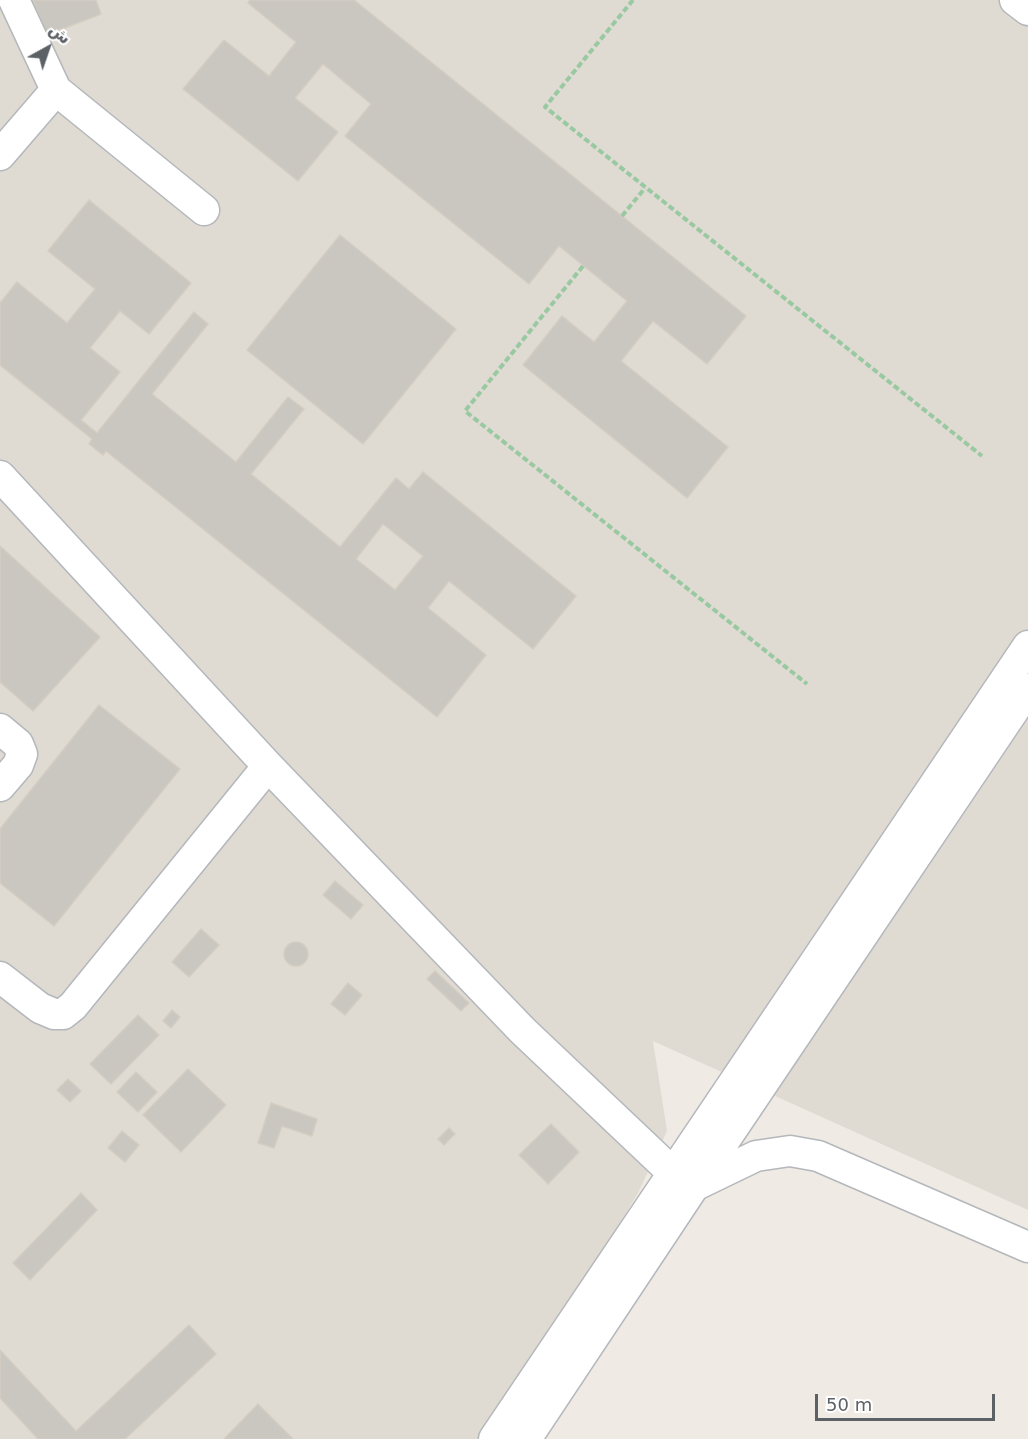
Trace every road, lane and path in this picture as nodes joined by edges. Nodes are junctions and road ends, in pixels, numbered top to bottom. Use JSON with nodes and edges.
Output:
{"nodes":[{"id":1,"x":14,"y":0,"type":"edge"},
{"id":2,"x":633,"y":0,"type":"edge"},
{"id":3,"x":1015,"y":0,"type":"edge"},
{"id":4,"x":1028,"y":10,"type":"edge"},
{"id":5,"x":56,"y":90,"type":"junction"},
{"id":6,"x":0,"y":155,"type":"edge"},
{"id":7,"x":645,"y":188,"type":"junction"},
{"id":8,"x":204,"y":210,"type":"dead end"},
{"id":9,"x":622,"y":216,"type":"dead end"},
{"id":10,"x":583,"y":266,"type":"dead end"},
{"id":11,"x":982,"y":456,"type":"dead end"},
{"id":12,"x":0,"y":476,"type":"edge"},
{"id":13,"x":1028,"y":646,"type":"edge"},
{"id":14,"x":807,"y":684,"type":"dead end"},
{"id":15,"x":1028,"y":689,"type":"edge"},
{"id":16,"x":0,"y":729,"type":"edge"},
{"id":17,"x":268,"y":766,"type":"junction"},
{"id":18,"x":0,"y":786,"type":"edge"},
{"id":19,"x":0,"y":977,"type":"edge"},
{"id":20,"x":683,"y":1179,"type":"junction"},
{"id":21,"x":1028,"y":1247,"type":"edge"},
{"id":22,"x":494,"y":1439,"type":"edge"},
{"id":23,"x":526,"y":1439,"type":"edge"}],
"edges":[{"from":1,"to":5,"type":"street"},
{"from":2,"to":7,"type":"path"},
{"from":3,"to":4,"type":"street"},
{"from":5,"to":6,"type":"street"},
{"from":5,"to":8,"type":"street"},
{"from":7,"to":9,"type":"path"},
{"from":7,"to":11,"type":"path"},
{"from":10,"to":14,"type":"path"},
{"from":12,"to":17,"type":"street"},
{"from":13,"to":20,"type":"street"},
{"from":15,"to":20,"type":"street"},
{"from":16,"to":18,"type":"street"},
{"from":17,"to":19,"type":"street"},
{"from":17,"to":20,"type":"street"},
{"from":20,"to":21,"type":"street"},
{"from":20,"to":22,"type":"street"},
{"from":20,"to":23,"type":"street"}]}
